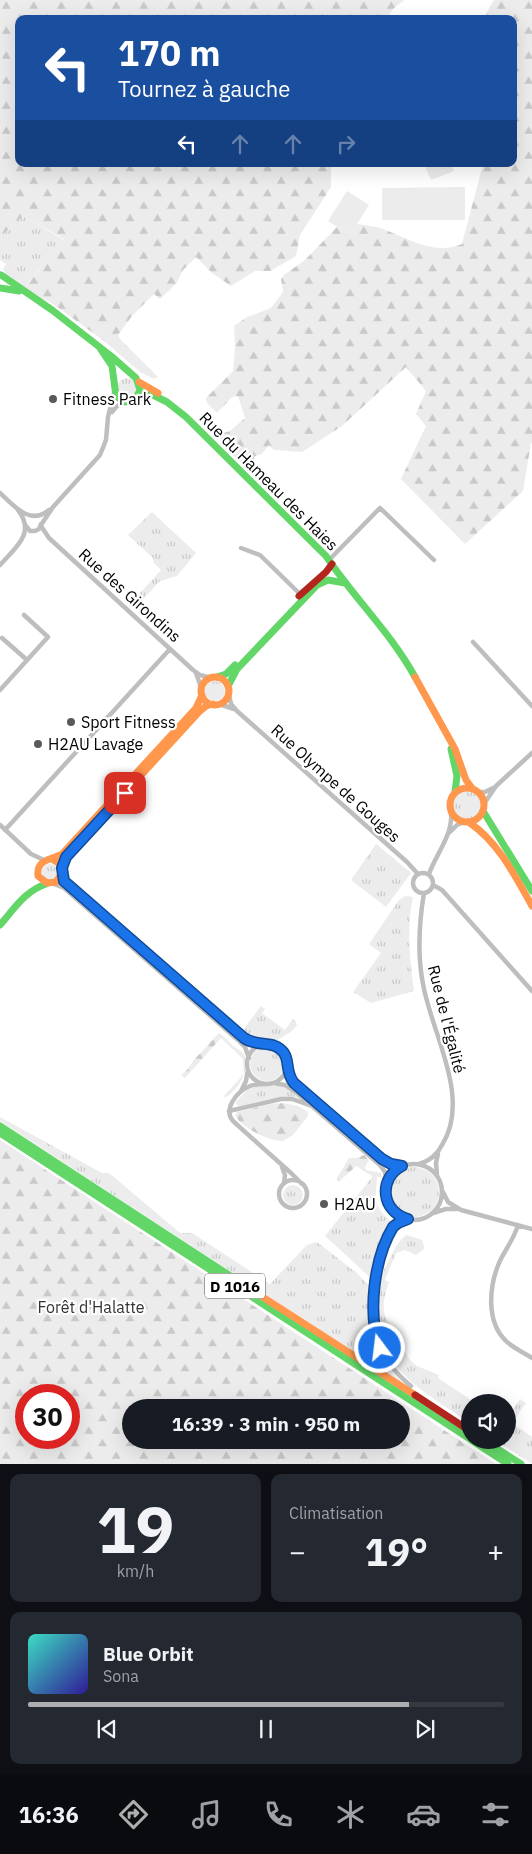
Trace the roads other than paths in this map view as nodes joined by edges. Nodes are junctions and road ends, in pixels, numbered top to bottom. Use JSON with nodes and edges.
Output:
{"nodes":[{"id":1,"x":0,"y":274,"type":"edge"},
{"id":2,"x":0,"y":286,"type":"edge"},
{"id":3,"x":26,"y":294,"type":"junction"},
{"id":4,"x":100,"y":348,"type":"junction"},
{"id":5,"x":136,"y":379,"type":"junction"},
{"id":6,"x":114,"y":383,"type":"junction"},
{"id":7,"x":114,"y":393,"type":"junction"},
{"id":8,"x":135,"y":400,"type":"junction"},
{"id":9,"x":125,"y":402,"type":"junction"},
{"id":10,"x":167,"y":402,"type":"junction"},
{"id":11,"x":108,"y":426,"type":"junction"},
{"id":12,"x":0,"y":493,"type":"edge"},
{"id":13,"x":53,"y":507,"type":"junction"},
{"id":14,"x":18,"y":510,"type":"junction"},
{"id":15,"x":34,"y":516,"type":"junction"},
{"id":16,"x":26,"y":525,"type":"junction"},
{"id":17,"x":41,"y":525,"type":"junction"},
{"id":18,"x":35,"y":531,"type":"junction"},
{"id":19,"x":49,"y":538,"type":"junction"},
{"id":20,"x":18,"y":545,"type":"junction"},
{"id":21,"x":241,"y":548,"type":"dead end"},
{"id":22,"x":434,"y":560,"type":"dead end"},
{"id":23,"x":331,"y":562,"type":"junction"},
{"id":24,"x":0,"y":565,"type":"edge"},
{"id":25,"x":345,"y":584,"type":"junction"},
{"id":26,"x":301,"y":596,"type":"junction"},
{"id":27,"x":24,"y":615,"type":"dead end"},
{"id":28,"x":2,"y":638,"type":"dead end"},
{"id":29,"x":472,"y":642,"type":"dead end"},
{"id":30,"x":170,"y":649,"type":"junction"},
{"id":31,"x":26,"y":660,"type":"junction"},
{"id":32,"x":193,"y":670,"type":"junction"},
{"id":33,"x":214,"y":678,"type":"junction"},
{"id":34,"x":228,"y":686,"type":"junction"},
{"id":35,"x":0,"y":690,"type":"edge"},
{"id":36,"x":202,"y":692,"type":"junction"},
{"id":37,"x":228,"y":695,"type":"junction"},
{"id":38,"x":216,"y":704,"type":"junction"},
{"id":39,"x":532,"y":706,"type":"edge"},
{"id":40,"x":237,"y":711,"type":"junction"},
{"id":41,"x":446,"y":734,"type":"junction"},
{"id":42,"x":532,"y":753,"type":"edge"},
{"id":43,"x":496,"y":786,"type":"junction"},
{"id":44,"x":475,"y":790,"type":"junction"},
{"id":45,"x":454,"y":793,"type":"junction"},
{"id":46,"x":484,"y":807,"type":"junction"},
{"id":47,"x":451,"y":813,"type":"junction"},
{"id":48,"x":467,"y":822,"type":"junction"},
{"id":49,"x":0,"y":825,"type":"edge"},
{"id":50,"x":5,"y":830,"type":"junction"},
{"id":51,"x":448,"y":834,"type":"junction"},
{"id":52,"x":31,"y":854,"type":"junction"},
{"id":53,"x":48,"y":860,"type":"junction"},
{"id":54,"x":38,"y":872,"type":"junction"},
{"id":55,"x":62,"y":872,"type":"junction"},
{"id":56,"x":418,"y":874,"type":"junction"},
{"id":57,"x":429,"y":874,"type":"junction"},
{"id":58,"x":50,"y":884,"type":"junction"},
{"id":59,"x":433,"y":885,"type":"junction"},
{"id":60,"x":532,"y":891,"type":"edge"},
{"id":61,"x":29,"y":893,"type":"junction"},
{"id":62,"x":424,"y":893,"type":"junction"},
{"id":63,"x":532,"y":906,"type":"edge"},
{"id":64,"x":0,"y":925,"type":"edge"},
{"id":65,"x":532,"y":991,"type":"edge"},
{"id":66,"x":261,"y":1045,"type":"junction"},
{"id":67,"x":249,"y":1058,"type":"junction"},
{"id":68,"x":248,"y":1069,"type":"junction"},
{"id":69,"x":287,"y":1069,"type":"junction"},
{"id":70,"x":266,"y":1084,"type":"junction"},
{"id":71,"x":272,"y":1084,"type":"junction"},
{"id":72,"x":239,"y":1094,"type":"junction"},
{"id":73,"x":313,"y":1106,"type":"junction"},
{"id":74,"x":229,"y":1112,"type":"junction"},
{"id":75,"x":0,"y":1126,"type":"edge"},
{"id":76,"x":0,"y":1133,"type":"edge"},
{"id":77,"x":440,"y":1150,"type":"junction"},
{"id":78,"x":419,"y":1164,"type":"junction"},
{"id":79,"x":282,"y":1166,"type":"junction"},
{"id":80,"x":402,"y":1166,"type":"junction"},
{"id":81,"x":437,"y":1176,"type":"junction"},
{"id":82,"x":387,"y":1182,"type":"junction"},
{"id":83,"x":302,"y":1184,"type":"junction"},
{"id":84,"x":282,"y":1186,"type":"junction"},
{"id":85,"x":442,"y":1188,"type":"junction"},
{"id":86,"x":461,"y":1210,"type":"junction"},
{"id":87,"x":432,"y":1213,"type":"junction"},
{"id":88,"x":408,"y":1219,"type":"junction"},
{"id":89,"x":518,"y":1225,"type":"junction"},
{"id":90,"x":532,"y":1229,"type":"edge"},
{"id":91,"x":532,"y":1358,"type":"edge"},
{"id":92,"x":411,"y":1386,"type":"joint"},
{"id":93,"x":452,"y":1419,"type":"junction"},
{"id":94,"x":461,"y":1425,"type":"edge"},
{"id":95,"x":461,"y":1433,"type":"edge"},
{"id":96,"x":485,"y":1449,"type":"edge"},
{"id":97,"x":498,"y":1449,"type":"edge"},
{"id":98,"x":508,"y":1464,"type":"edge"},
{"id":99,"x":521,"y":1464,"type":"edge"}],
"edges":[{"from":1,"to":2,"type":"main road"},
{"from":1,"to":3,"type":"main road"},
{"from":2,"to":3,"type":"main road"},
{"from":3,"to":4,"type":"main road","name":"Rue du Hameau des Haies"},
{"from":4,"to":5,"type":"main road","name":"Rue du Hameau des Haies"},
{"from":4,"to":6,"type":"main road"},
{"from":5,"to":6,"type":"main road"},
{"from":5,"to":8,"type":"main road"},
{"from":5,"to":10,"type":"main road","name":"Rue du Hameau des Haies"},
{"from":6,"to":7,"type":"main road"},
{"from":7,"to":9,"type":"main road"},
{"from":7,"to":11,"type":"street"},
{"from":8,"to":9,"type":"main road"},
{"from":8,"to":10,"type":"main road","name":"Rue du Hameau des Haies"},
{"from":9,"to":11,"type":"street"},
{"from":10,"to":23,"type":"main road","name":"Rue du Hameau des Haies"},
{"from":11,"to":13,"type":"street"},
{"from":12,"to":14,"type":"street"},
{"from":13,"to":15,"type":"street"},
{"from":13,"to":17,"type":"street"},
{"from":14,"to":15,"type":"street"},
{"from":14,"to":16,"type":"street"},
{"from":15,"to":16,"type":"street"},
{"from":15,"to":17,"type":"street"},
{"from":16,"to":18,"type":"street"},
{"from":16,"to":20,"type":"street"},
{"from":17,"to":18,"type":"street"},
{"from":17,"to":19,"type":"street","name":"Rue des Girondins"},
{"from":18,"to":19,"type":"street","name":"Rue des Girondins"},
{"from":18,"to":20,"type":"street"},
{"from":19,"to":30,"type":"street","name":"Rue des Girondins"},
{"from":20,"to":24,"type":"street"},
{"from":21,"to":26,"type":"street"},
{"from":22,"to":23,"type":"street"},
{"from":23,"to":25,"type":"main road","name":"Rue du Hameau des Haies"},
{"from":23,"to":26,"type":"main road"},
{"from":25,"to":26,"type":"main road"},
{"from":25,"to":41,"type":"main road","name":"Rue du Hameau des Haies"},
{"from":26,"to":33,"type":"main road"},
{"from":26,"to":34,"type":"main road"},
{"from":27,"to":31,"type":"street"},
{"from":28,"to":31,"type":"street"},
{"from":29,"to":39,"type":"street"},
{"from":30,"to":32,"type":"street","name":"Rue des Girondins"},
{"from":30,"to":50,"type":"street"},
{"from":31,"to":35,"type":"street"},
{"from":32,"to":33,"type":"street","name":"Rue des Girondins"},
{"from":32,"to":36,"type":"street","name":"Rue des Girondins"},
{"from":33,"to":34,"type":"main road"},
{"from":33,"to":36,"type":"main road"},
{"from":34,"to":37,"type":"main road"},
{"from":36,"to":38,"type":"main road"},
{"from":36,"to":53,"type":"main road"},
{"from":37,"to":38,"type":"main road"},
{"from":37,"to":40,"type":"street","name":"Rue Olympe de Gouges"},
{"from":38,"to":40,"type":"street","name":"Rue Olympe de Gouges"},
{"from":38,"to":55,"type":"main road"},
{"from":40,"to":56,"type":"street","name":"Rue Olympe de Gouges"},
{"from":41,"to":44,"type":"main road","name":"Rue du Hameau des Haies"},
{"from":41,"to":45,"type":"main road","name":"Rue du Hameau des Haies"},
{"from":42,"to":43,"type":"street"},
{"from":43,"to":44,"type":"street"},
{"from":43,"to":46,"type":"street"},
{"from":44,"to":45,"type":"main road"},
{"from":44,"to":46,"type":"main road"},
{"from":45,"to":47,"type":"main road"},
{"from":46,"to":48,"type":"main road"},
{"from":46,"to":60,"type":"main road"},
{"from":47,"to":48,"type":"main road"},
{"from":47,"to":51,"type":"street"},
{"from":48,"to":51,"type":"street"},
{"from":48,"to":63,"type":"main road"},
{"from":49,"to":50,"type":"street"},
{"from":50,"to":52,"type":"street"},
{"from":51,"to":57,"type":"street"},
{"from":52,"to":53,"type":"street"},
{"from":52,"to":54,"type":"street"},
{"from":53,"to":54,"type":"main road"},
{"from":53,"to":55,"type":"main road"},
{"from":54,"to":58,"type":"main road"},
{"from":54,"to":61,"type":"main road"},
{"from":55,"to":58,"type":"main road"},
{"from":55,"to":66,"type":"street"},
{"from":56,"to":57,"type":"street"},
{"from":56,"to":62,"type":"street"},
{"from":57,"to":59,"type":"street"},
{"from":58,"to":61,"type":"main road"},
{"from":58,"to":67,"type":"street"},
{"from":59,"to":62,"type":"street"},
{"from":59,"to":65,"type":"street"},
{"from":61,"to":64,"type":"main road"},
{"from":62,"to":77,"type":"street","name":"Rue de l'Égalité"},
{"from":66,"to":67,"type":"street"},
{"from":66,"to":69,"type":"street"},
{"from":67,"to":68,"type":"street"},
{"from":68,"to":70,"type":"street"},
{"from":68,"to":72,"type":"street"},
{"from":69,"to":71,"type":"street"},
{"from":69,"to":80,"type":"street"},
{"from":70,"to":71,"type":"street"},
{"from":70,"to":72,"type":"street"},
{"from":71,"to":73,"type":"street"},
{"from":72,"to":74,"type":"street"},
{"from":73,"to":74,"type":"street"},
{"from":73,"to":82,"type":"street"},
{"from":74,"to":79,"type":"street"},
{"from":75,"to":93,"type":"main road","number":"D 1016"},
{"from":76,"to":95,"type":"main road","number":"D 1016"},
{"from":77,"to":78,"type":"street"},
{"from":77,"to":81,"type":"street","name":"Rue de l'Égalité"},
{"from":78,"to":80,"type":"street"},
{"from":78,"to":81,"type":"street"},
{"from":79,"to":83,"type":"street"},
{"from":79,"to":84,"type":"street"},
{"from":80,"to":82,"type":"street"},
{"from":81,"to":85,"type":"street"},
{"from":82,"to":88,"type":"street"},
{"from":83,"to":84,"type":"street"},
{"from":83,"to":84,"type":"street"},
{"from":85,"to":86,"type":"street"},
{"from":85,"to":87,"type":"street"},
{"from":86,"to":87,"type":"street"},
{"from":86,"to":89,"type":"street"},
{"from":87,"to":88,"type":"street"},
{"from":88,"to":92,"type":"street"},
{"from":89,"to":90,"type":"street"},
{"from":89,"to":91,"type":"street"},
{"from":92,"to":93,"type":"main road"},
{"from":93,"to":94,"type":"main road","number":"D 1016"},
{"from":96,"to":98,"type":"main road","number":"D 1016"},
{"from":97,"to":99,"type":"main road"}]}
